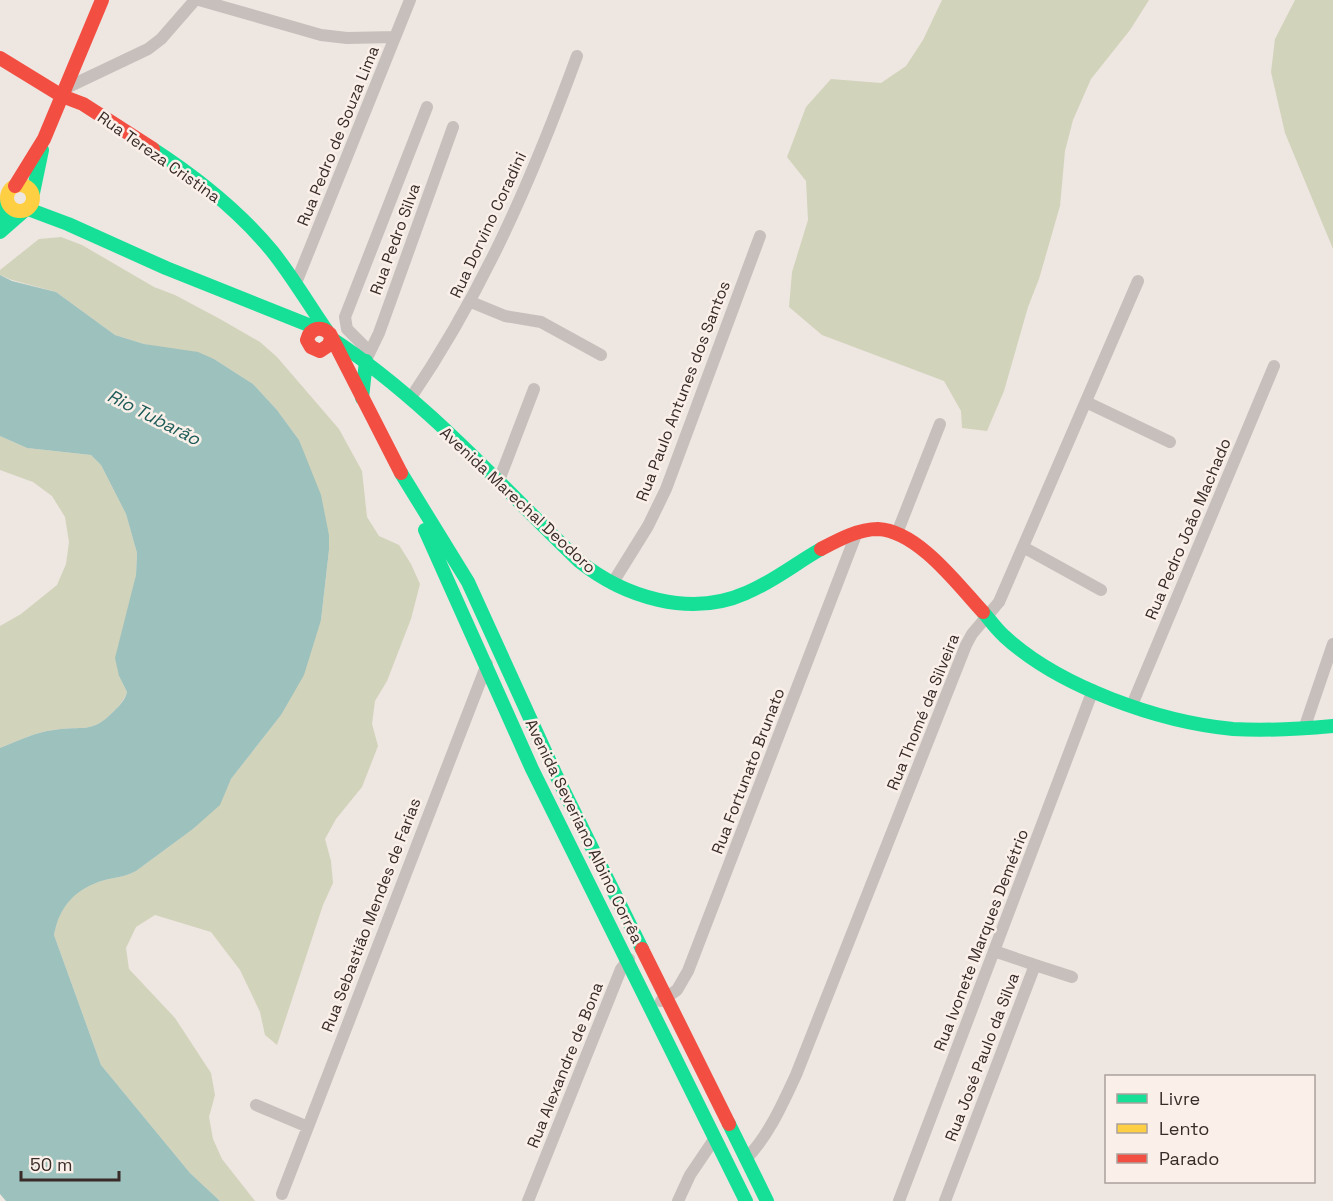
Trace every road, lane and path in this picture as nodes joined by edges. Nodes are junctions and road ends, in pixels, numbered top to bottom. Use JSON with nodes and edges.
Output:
{"nodes":[{"id":1,"x":102,"y":0,"type":"edge"},
{"id":2,"x":197,"y":0,"type":"edge"},
{"id":3,"x":410,"y":0,"type":"edge"},
{"id":4,"x":395,"y":38,"type":"junction"},
{"id":5,"x":577,"y":56,"type":"dead end"},
{"id":6,"x":0,"y":58,"type":"edge"},
{"id":7,"x":64,"y":92,"type":"junction"},
{"id":8,"x":427,"y":107,"type":"dead end"},
{"id":9,"x":453,"y":127,"type":"dead end"},
{"id":10,"x":44,"y":139,"type":"junction"},
{"id":11,"x":7,"y":191,"type":"edge"},
{"id":12,"x":30,"y":202,"type":"junction"},
{"id":13,"x":3,"y":229,"type":"edge"},
{"id":14,"x":760,"y":236,"type":"dead end"},
{"id":15,"x":1138,"y":281,"type":"dead end"},
{"id":16,"x":296,"y":284,"type":"junction"},
{"id":17,"x":471,"y":302,"type":"junction"},
{"id":18,"x":258,"y":304,"type":"junction"},
{"id":19,"x":325,"y":332,"type":"junction"},
{"id":20,"x":311,"y":347,"type":"junction"},
{"id":21,"x":602,"y":355,"type":"dead end"},
{"id":22,"x":366,"y":361,"type":"junction"},
{"id":23,"x":1274,"y":366,"type":"dead end"},
{"id":24,"x":534,"y":389,"type":"dead end"},
{"id":25,"x":410,"y":399,"type":"junction"},
{"id":26,"x":362,"y":401,"type":"junction"},
{"id":27,"x":1086,"y":402,"type":"junction"},
{"id":28,"x":940,"y":424,"type":"dead end"},
{"id":29,"x":1170,"y":442,"type":"dead end"},
{"id":30,"x":396,"y":464,"type":"junction"},
{"id":31,"x":498,"y":483,"type":"junction"},
{"id":32,"x":857,"y":532,"type":"junction"},
{"id":33,"x":897,"y":533,"type":"junction"},
{"id":34,"x":1023,"y":547,"type":"junction"},
{"id":35,"x":612,"y":584,"type":"junction"},
{"id":36,"x":1101,"y":590,"type":"dead end"},
{"id":37,"x":986,"y":618,"type":"junction"},
{"id":38,"x":1333,"y":644,"type":"edge"},
{"id":39,"x":501,"y":657,"type":"junction"},
{"id":40,"x":485,"y":665,"type":"junction"},
{"id":41,"x":1093,"y":690,"type":"junction"},
{"id":42,"x":1132,"y":705,"type":"junction"},
{"id":43,"x":1333,"y":726,"type":"edge"},
{"id":44,"x":1304,"y":729,"type":"junction"},
{"id":45,"x":567,"y":800,"type":"junction"},
{"id":46,"x":550,"y":807,"type":"junction"},
{"id":47,"x":642,"y":950,"type":"junction"},
{"id":48,"x":994,"y":951,"type":"junction"},
{"id":49,"x":626,"y":960,"type":"junction"},
{"id":50,"x":1035,"y":965,"type":"junction"},
{"id":51,"x":1072,"y":977,"type":"dead end"},
{"id":52,"x":666,"y":998,"type":"junction"},
{"id":53,"x":649,"y":1007,"type":"junction"},
{"id":54,"x":256,"y":1105,"type":"dead end"},
{"id":55,"x":308,"y":1127,"type":"junction"},
{"id":56,"x":715,"y":1138,"type":"junction"},
{"id":57,"x":746,"y":1159,"type":"junction"},
{"id":58,"x":282,"y":1194,"type":"dead end"},
{"id":59,"x":528,"y":1201,"type":"edge"},
{"id":60,"x":678,"y":1201,"type":"edge"},
{"id":61,"x":746,"y":1201,"type":"edge"},
{"id":62,"x":766,"y":1201,"type":"edge"},
{"id":63,"x":899,"y":1201,"type":"edge"},
{"id":64,"x":945,"y":1201,"type":"edge"}],
"edges":[{"from":1,"to":7,"type":"main road"},
{"from":2,"to":4,"type":"street"},
{"from":2,"to":7,"type":"street"},
{"from":3,"to":4,"type":"street","name":"Rua Pedro de Souza Lima"},
{"from":4,"to":16,"type":"street","name":"Rua Pedro de Souza Lima"},
{"from":5,"to":17,"type":"street","name":"Rua Dorvino Coradini"},
{"from":6,"to":7,"type":"main road","name":"Rua Tereza Cristina"},
{"from":7,"to":10,"type":"main road"},
{"from":7,"to":16,"type":"main road","name":"Rua Tereza Cristina"},
{"from":8,"to":22,"type":"street"},
{"from":9,"to":22,"type":"street","name":"Rua Pedro Silva"},
{"from":10,"to":11,"type":"main road"},
{"from":10,"to":12,"type":"main road"},
{"from":11,"to":12,"type":"main road"},
{"from":11,"to":12,"type":"main road"},
{"from":11,"to":13,"type":"main road"},
{"from":12,"to":13,"type":"main road"},
{"from":12,"to":18,"type":"main road","name":"Avenida Marechal Deodoro"},
{"from":14,"to":35,"type":"street","name":"Rua Paulo Antunes dos Santos"},
{"from":15,"to":27,"type":"street","name":"Rua Thomé da Silveira"},
{"from":16,"to":19,"type":"main road","name":"Rua Tereza Cristina"},
{"from":17,"to":21,"type":"street"},
{"from":17,"to":25,"type":"street","name":"Rua Dorvino Coradini"},
{"from":18,"to":19,"type":"main road","name":"Avenida Marechal Deodoro"},
{"from":18,"to":20,"type":"main road","name":"Avenida Marechal Deodoro"},
{"from":19,"to":20,"type":"main road"},
{"from":19,"to":20,"type":"main road"},
{"from":19,"to":22,"type":"main road","name":"Avenida Marechal Deodoro"},
{"from":19,"to":26,"type":"main road","name":"Avenida Severiano Albino Corrêa"},
{"from":20,"to":26,"type":"main road","name":"Avenida Severiano Albino Corrêa"},
{"from":22,"to":25,"type":"main road","name":"Avenida Marechal Deodoro"},
{"from":22,"to":26,"type":"main road"},
{"from":23,"to":42,"type":"street","name":"Rua Pedro João Machado"},
{"from":24,"to":31,"type":"street"},
{"from":25,"to":31,"type":"main road","name":"Avenida Marechal Deodoro"},
{"from":26,"to":30,"type":"main road","name":"Avenida Severiano Albino Corrêa"},
{"from":27,"to":29,"type":"street"},
{"from":27,"to":34,"type":"street","name":"Rua Thomé da Silveira"},
{"from":28,"to":33,"type":"street"},
{"from":30,"to":39,"type":"main road","name":"Avenida Severiano Albino Corrêa"},
{"from":30,"to":40,"type":"main road","name":"Avenida Severiano Albino Corrêa"},
{"from":31,"to":35,"type":"main road","name":"Avenida Marechal Deodoro"},
{"from":32,"to":33,"type":"main road","name":"Avenida Marechal Deodoro"},
{"from":32,"to":35,"type":"main road","name":"Avenida Marechal Deodoro"},
{"from":32,"to":52,"type":"street","name":"Rua Fortunato Brunato"},
{"from":33,"to":37,"type":"main road","name":"Avenida Marechal Deodoro"},
{"from":34,"to":36,"type":"street"},
{"from":34,"to":37,"type":"street","name":"Rua Thomé da Silveira"},
{"from":37,"to":41,"type":"main road","name":"Avenida Marechal Deodoro"},
{"from":37,"to":57,"type":"street","name":"Rua Thomé da Silveira"},
{"from":38,"to":44,"type":"street"},
{"from":39,"to":40,"type":"street"},
{"from":39,"to":45,"type":"main road","name":"Avenida Severiano Albino Corrêa"},
{"from":40,"to":46,"type":"main road","name":"Avenida Severiano Albino Corrêa"},
{"from":40,"to":55,"type":"street","name":"Rua Sebastião Mendes de Farias"},
{"from":41,"to":42,"type":"main road","name":"Avenida Marechal Deodoro"},
{"from":41,"to":48,"type":"street","name":"Rua Ivonete Marques Demétrio"},
{"from":42,"to":44,"type":"main road","name":"Avenida Marechal Deodoro"},
{"from":43,"to":44,"type":"main road","name":"Avenida Marechal Deodoro"},
{"from":45,"to":46,"type":"main road"},
{"from":45,"to":47,"type":"main road","name":"Avenida Severiano Albino Corrêa"},
{"from":46,"to":49,"type":"main road","name":"Avenida Severiano Albino Corrêa"},
{"from":47,"to":49,"type":"street"},
{"from":47,"to":52,"type":"main road","name":"Avenida Severiano Albino Corrêa"},
{"from":48,"to":50,"type":"street","name":"Rua José Paulo da Silva"},
{"from":48,"to":63,"type":"street","name":"Rua Ivonete Marques Demétrio"},
{"from":49,"to":53,"type":"main road","name":"Avenida Severiano Albino Corrêa"},
{"from":49,"to":59,"type":"street","name":"Rua Alexandre de Bona"},
{"from":50,"to":51,"type":"street"},
{"from":50,"to":64,"type":"street","name":"Rua José Paulo da Silva"},
{"from":52,"to":53,"type":"street","name":"Rua Fortunato Brunato"},
{"from":52,"to":57,"type":"main road","name":"Avenida Severiano Albino Corrêa"},
{"from":53,"to":56,"type":"main road","name":"Avenida Severiano Albino Corrêa"},
{"from":54,"to":55,"type":"street"},
{"from":55,"to":58,"type":"street","name":"Rua Sebastião Mendes de Farias"},
{"from":56,"to":57,"type":"main road"},
{"from":56,"to":60,"type":"street"},
{"from":56,"to":61,"type":"main road","name":"Avenida Severiano Albino Corrêa"},
{"from":57,"to":62,"type":"main road","name":"Avenida Severiano Albino Corrêa"}]}
